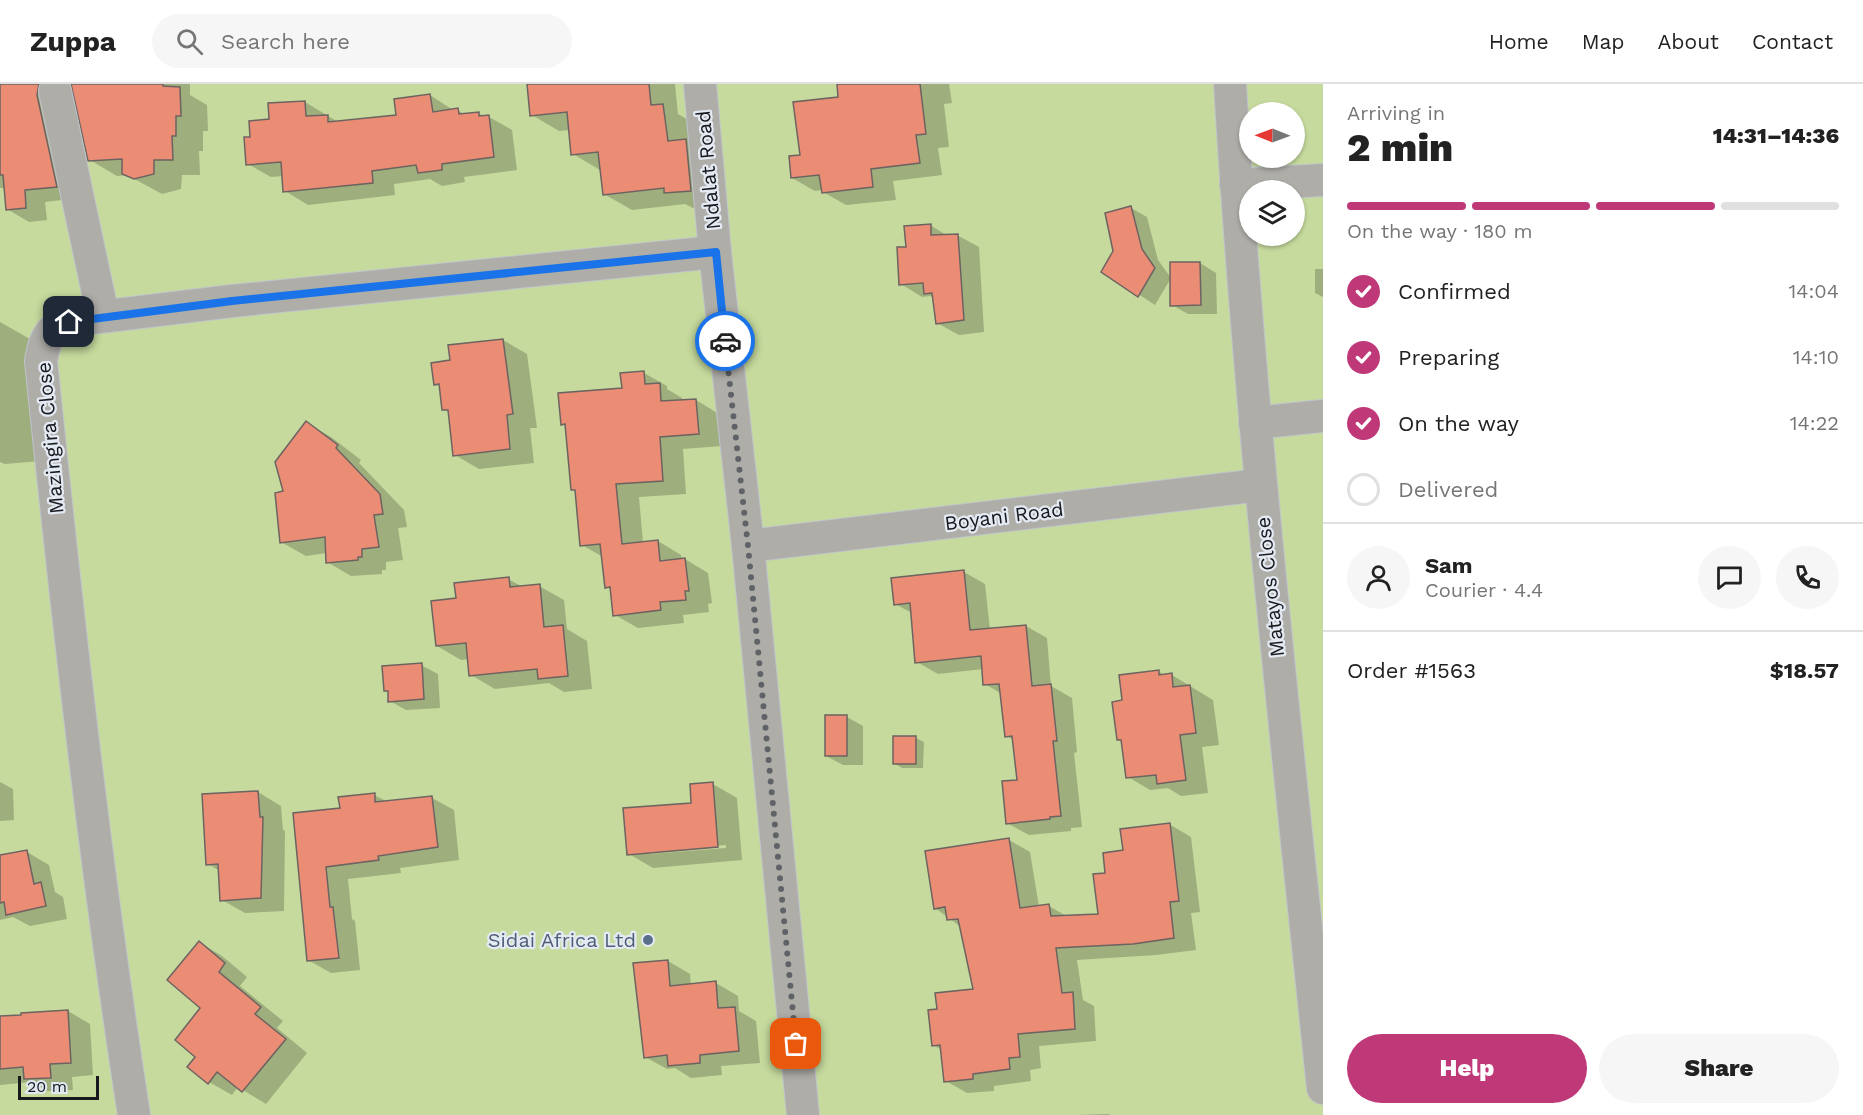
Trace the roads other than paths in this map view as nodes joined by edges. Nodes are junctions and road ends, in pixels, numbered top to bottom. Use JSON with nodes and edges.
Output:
{"nodes":[{"id":1,"x":700,"y":84,"type":"edge"},
{"id":2,"x":1230,"y":84,"type":"edge"},
{"id":3,"x":55,"y":91,"type":"dead end"},
{"id":4,"x":1323,"y":180,"type":"edge"},
{"id":5,"x":1236,"y":185,"type":"junction"},
{"id":6,"x":716,"y":252,"type":"junction"},
{"id":7,"x":103,"y":316,"type":"junction"},
{"id":8,"x":1323,"y":416,"type":"edge"},
{"id":9,"x":1255,"y":423,"type":"junction"},
{"id":10,"x":1260,"y":485,"type":"junction"},
{"id":11,"x":748,"y":546,"type":"junction"},
{"id":12,"x":1323,"y":1088,"type":"edge"},
{"id":13,"x":134,"y":1115,"type":"edge"},
{"id":14,"x":803,"y":1115,"type":"edge"}],
"edges":[{"from":1,"to":6,"type":"street","name":"Ndalat Road"},
{"from":2,"to":5,"type":"street","name":"Matayos Close"},
{"from":3,"to":7,"type":"street"},
{"from":4,"to":5,"type":"street"},
{"from":5,"to":9,"type":"street","name":"Matayos Close"},
{"from":6,"to":7,"type":"street","name":"Mazingira Close"},
{"from":6,"to":11,"type":"street","name":"Ndalat Road"},
{"from":7,"to":13,"type":"street","name":"Mazingira Close"},
{"from":8,"to":9,"type":"street"},
{"from":9,"to":10,"type":"street","name":"Matayos Close"},
{"from":10,"to":11,"type":"street","name":"Boyani Road"},
{"from":10,"to":12,"type":"street","name":"Matayos Close"},
{"from":11,"to":14,"type":"street","name":"Ndalat Road"}]}
